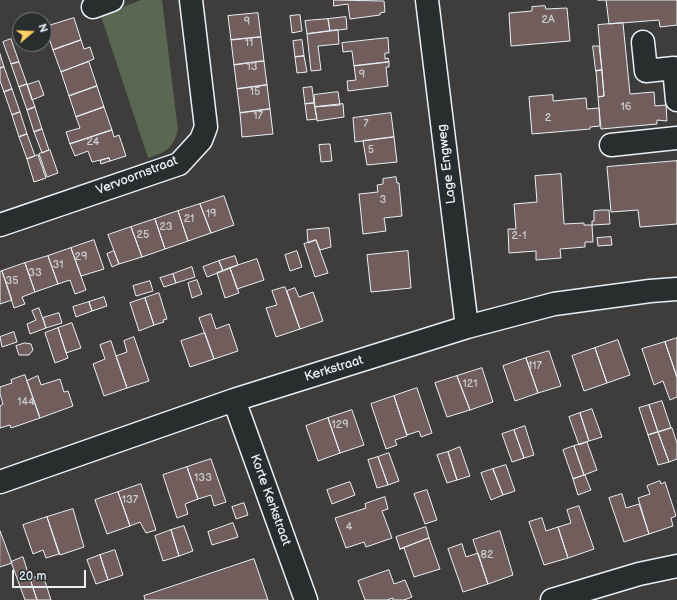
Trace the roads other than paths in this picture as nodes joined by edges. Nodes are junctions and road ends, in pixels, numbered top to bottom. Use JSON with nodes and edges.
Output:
{"nodes":[{"id":1,"x":191,"y":0,"type":"edge"},
{"id":2,"x":427,"y":0,"type":"edge"},
{"id":3,"x":643,"y":42,"type":"dead end"},
{"id":4,"x":677,"y":100,"type":"edge"},
{"id":5,"x":677,"y":104,"type":"edge"},
{"id":6,"x":677,"y":138,"type":"edge"},
{"id":7,"x":611,"y":145,"type":"dead end"},
{"id":8,"x":0,"y":225,"type":"edge"},
{"id":9,"x":677,"y":289,"type":"edge"},
{"id":10,"x":467,"y":328,"type":"junction"},
{"id":11,"x":234,"y":400,"type":"junction"},
{"id":12,"x":0,"y":482,"type":"edge"},
{"id":13,"x":677,"y":566,"type":"edge"},
{"id":14,"x":562,"y":598,"type":"edge"},
{"id":15,"x":306,"y":600,"type":"edge"}],
"edges":[{"from":1,"to":8,"type":"street","name":"Vervoornstraat"},
{"from":2,"to":10,"type":"street","name":"Lage Engweg"},
{"from":3,"to":4,"type":"street"},
{"from":4,"to":5,"type":"street"},
{"from":6,"to":7,"type":"street"},
{"from":9,"to":10,"type":"street","name":"Kerkstraat"},
{"from":10,"to":11,"type":"street","name":"Kerkstraat"},
{"from":11,"to":12,"type":"street","name":"Kerkstraat"},
{"from":11,"to":15,"type":"street","name":"Korte Kerkstraat"},
{"from":13,"to":14,"type":"street"}]}
